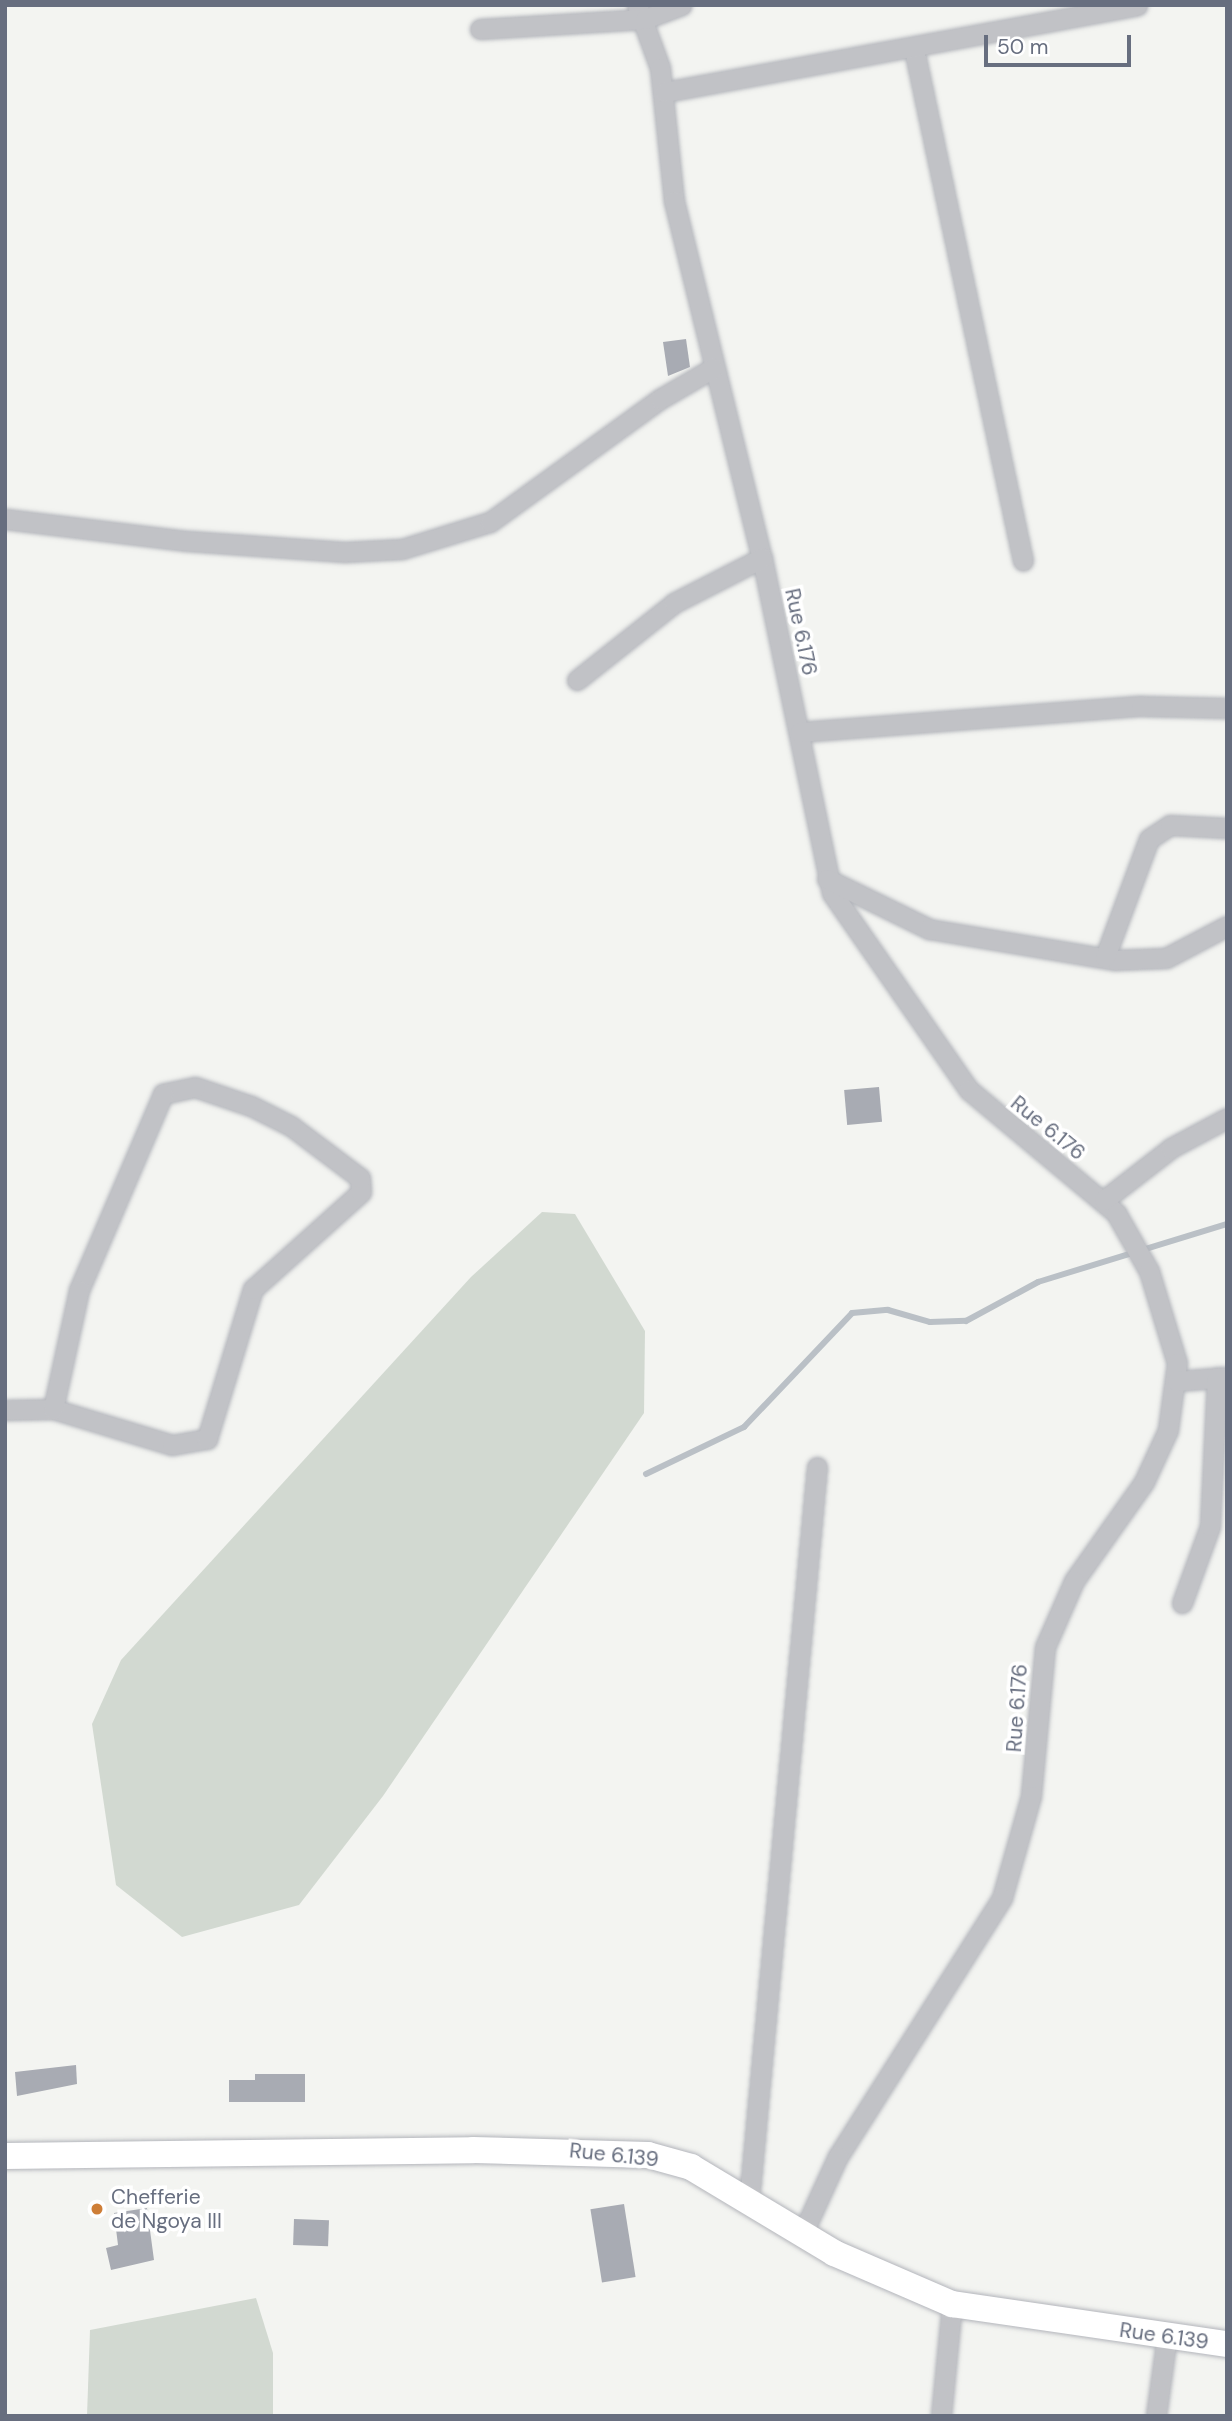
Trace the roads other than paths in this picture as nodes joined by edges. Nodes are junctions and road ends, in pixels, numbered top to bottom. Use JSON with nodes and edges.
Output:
{"nodes":[{"id":1,"x":681,"y":5,"type":"edge"},
{"id":2,"x":1137,"y":5,"type":"edge"},
{"id":3,"x":641,"y":12,"type":"edge"},
{"id":4,"x":480,"y":29,"type":"dead end"},
{"id":5,"x":914,"y":49,"type":"junction"},
{"id":6,"x":665,"y":92,"type":"junction"},
{"id":7,"x":713,"y":368,"type":"junction"},
{"id":8,"x":5,"y":519,"type":"edge"},
{"id":9,"x":762,"y":558,"type":"junction"},
{"id":10,"x":1023,"y":561,"type":"dead end"},
{"id":11,"x":577,"y":680,"type":"dead end"},
{"id":12,"x":1227,"y":708,"type":"edge"},
{"id":13,"x":800,"y":732,"type":"junction"},
{"id":14,"x":1227,"y":828,"type":"edge"},
{"id":15,"x":827,"y":879,"type":"junction"},
{"id":16,"x":1227,"y":926,"type":"edge"},
{"id":17,"x":1105,"y":957,"type":"junction"},
{"id":18,"x":1227,"y":1118,"type":"edge"},
{"id":19,"x":1104,"y":1200,"type":"junction"},
{"id":20,"x":1222,"y":1377,"type":"edge"},
{"id":21,"x":1177,"y":1381,"type":"junction"},
{"id":22,"x":53,"y":1409,"type":"junction"},
{"id":23,"x":5,"y":1410,"type":"edge"},
{"id":24,"x":817,"y":1467,"type":"dead end"},
{"id":25,"x":1182,"y":1603,"type":"dead end"},
{"id":26,"x":5,"y":2156,"type":"edge"},
{"id":27,"x":749,"y":2201,"type":"junction"},
{"id":28,"x":802,"y":2235,"type":"junction"},
{"id":29,"x":952,"y":2304,"type":"junction"},
{"id":30,"x":1167,"y":2336,"type":"junction"},
{"id":31,"x":1227,"y":2344,"type":"edge"},
{"id":32,"x":941,"y":2416,"type":"edge"},
{"id":33,"x":1156,"y":2416,"type":"edge"}],
"edges":[{"from":1,"to":3,"type":"street"},
{"from":2,"to":5,"type":"street"},
{"from":3,"to":4,"type":"street"},
{"from":3,"to":6,"type":"street","name":"Rue 6.176"},
{"from":5,"to":6,"type":"street"},
{"from":5,"to":10,"type":"street"},
{"from":6,"to":7,"type":"street","name":"Rue 6.176"},
{"from":7,"to":8,"type":"street"},
{"from":7,"to":9,"type":"street","name":"Rue 6.176"},
{"from":9,"to":11,"type":"street"},
{"from":9,"to":13,"type":"street","name":"Rue 6.176"},
{"from":12,"to":13,"type":"street"},
{"from":13,"to":15,"type":"street","name":"Rue 6.176"},
{"from":14,"to":17,"type":"street"},
{"from":15,"to":17,"type":"street"},
{"from":15,"to":19,"type":"street","name":"Rue 6.176"},
{"from":16,"to":17,"type":"street"},
{"from":18,"to":19,"type":"street"},
{"from":19,"to":21,"type":"street","name":"Rue 6.176"},
{"from":20,"to":21,"type":"street"},
{"from":20,"to":25,"type":"street"},
{"from":21,"to":28,"type":"street","name":"Rue 6.176"},
{"from":22,"to":22,"type":"street"},
{"from":22,"to":23,"type":"street"},
{"from":24,"to":27,"type":"street"},
{"from":26,"to":27,"type":"street","name":"Rue 6.139"},
{"from":27,"to":28,"type":"street","name":"Rue 6.139"},
{"from":28,"to":29,"type":"street","name":"Rue 6.139"},
{"from":29,"to":30,"type":"street","name":"Rue 6.139"},
{"from":29,"to":32,"type":"street"},
{"from":30,"to":31,"type":"street","name":"Rue 6.139"},
{"from":30,"to":33,"type":"street"}]}
